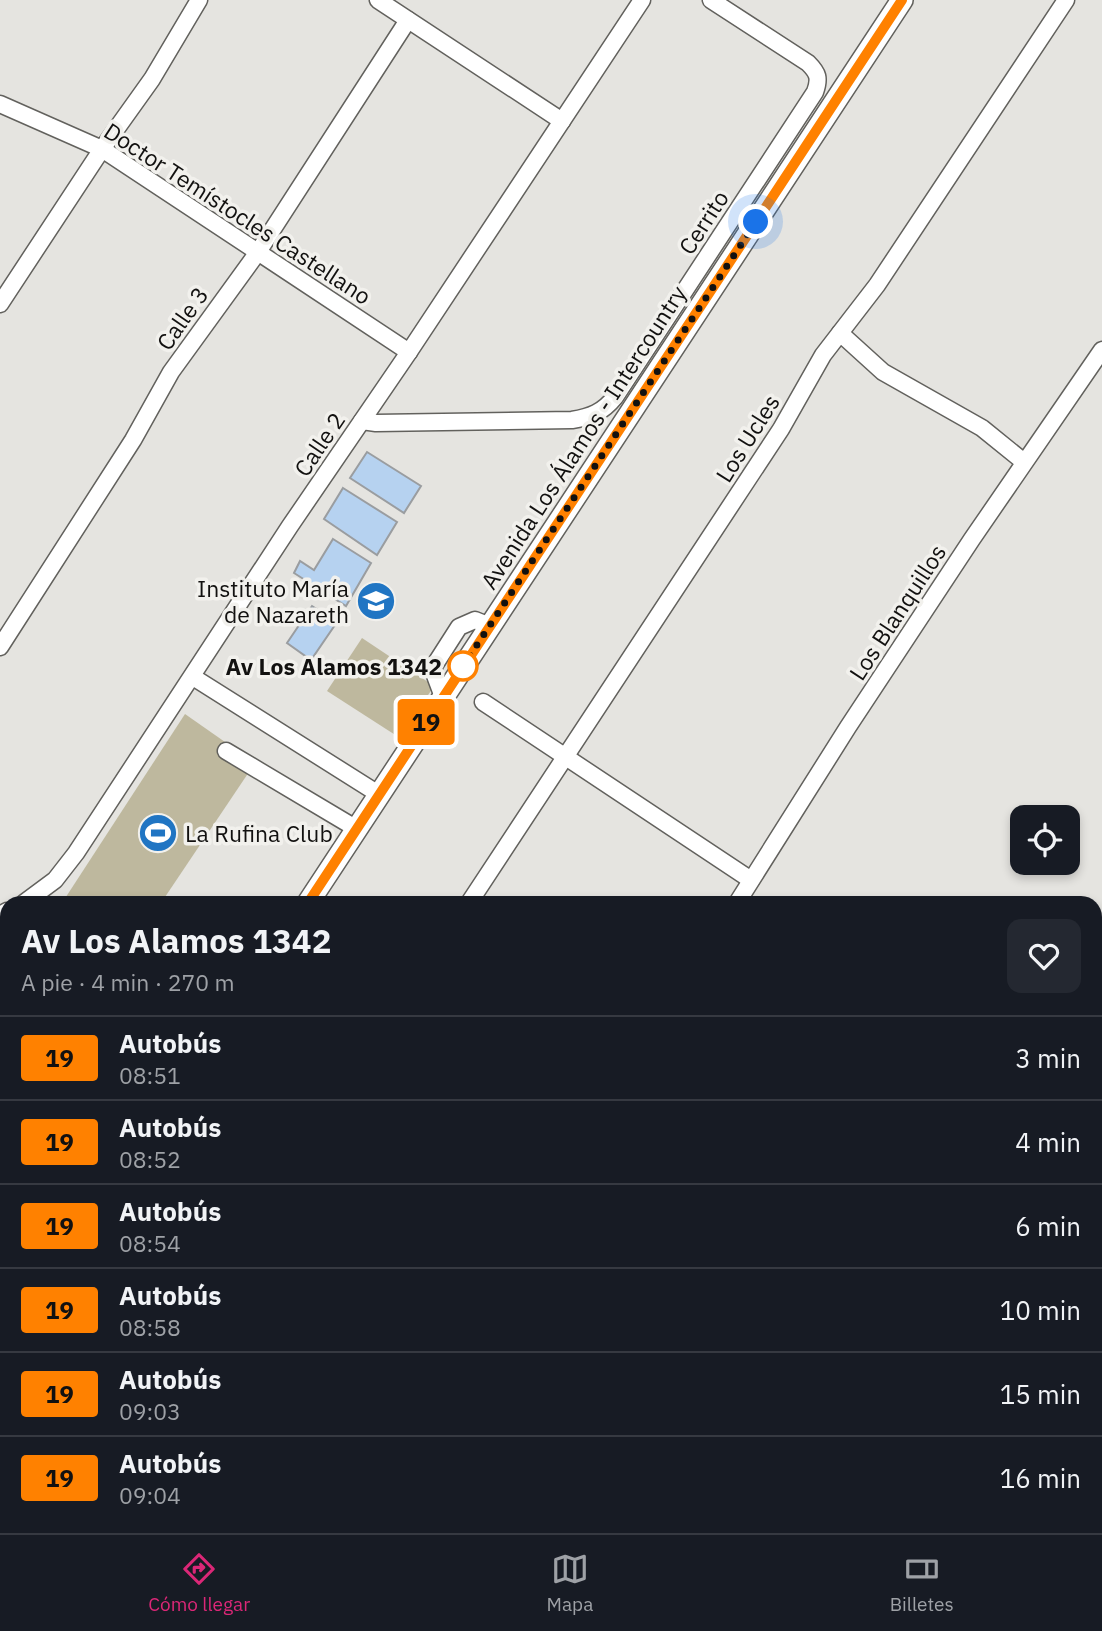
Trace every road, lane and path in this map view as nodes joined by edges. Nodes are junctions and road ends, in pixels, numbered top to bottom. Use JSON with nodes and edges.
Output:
{"nodes":[{"id":1,"x":199,"y":0,"type":"edge"},
{"id":2,"x":378,"y":0,"type":"edge"},
{"id":3,"x":642,"y":0,"type":"edge"},
{"id":4,"x":711,"y":0,"type":"edge"},
{"id":5,"x":902,"y":0,"type":"edge"},
{"id":6,"x":1066,"y":0,"type":"edge"},
{"id":7,"x":408,"y":20,"type":"junction"},
{"id":8,"x":0,"y":104,"type":"edge"},
{"id":9,"x":562,"y":121,"type":"junction"},
{"id":10,"x":102,"y":149,"type":"junction"},
{"id":11,"x":258,"y":252,"type":"junction"},
{"id":12,"x":0,"y":304,"type":"edge"},
{"id":13,"x":840,"y":333,"type":"junction"},
{"id":14,"x":1102,"y":350,"type":"edge"},
{"id":15,"x":409,"y":352,"type":"junction"},
{"id":16,"x":362,"y":421,"type":"junction"},
{"id":17,"x":1024,"y":462,"type":"junction"},
{"id":18,"x":0,"y":647,"type":"edge"},
{"id":19,"x":192,"y":677,"type":"junction"},
{"id":20,"x":483,"y":702,"type":"dead end"},
{"id":21,"x":226,"y":751,"type":"dead end"},
{"id":22,"x":566,"y":759,"type":"junction"},
{"id":23,"x":380,"y":795,"type":"junction"},
{"id":24,"x":357,"y":830,"type":"junction"},
{"id":25,"x":751,"y":880,"type":"junction"},
{"id":26,"x":35,"y":896,"type":"edge"},
{"id":27,"x":313,"y":896,"type":"edge"},
{"id":28,"x":474,"y":896,"type":"edge"},
{"id":29,"x":741,"y":896,"type":"edge"}],
"edges":[{"from":1,"to":10,"type":"street"},
{"from":2,"to":7,"type":"street"},
{"from":3,"to":9,"type":"street","name":"Calle 2"},
{"from":4,"to":16,"type":"street","name":"Cerrito"},
{"from":5,"to":23,"type":"main road","name":"Avenida Los Álamos - Intercountry"},
{"from":6,"to":13,"type":"street","name":"Los Ucles"},
{"from":7,"to":9,"type":"street"},
{"from":7,"to":11,"type":"street","name":"Calle 3"},
{"from":8,"to":10,"type":"street","name":"Doctor Temístocles Castellano"},
{"from":9,"to":15,"type":"street","name":"Calle 2"},
{"from":10,"to":11,"type":"street","name":"Doctor Temístocles Castellano"},
{"from":10,"to":12,"type":"street"},
{"from":11,"to":15,"type":"street","name":"Doctor Temístocles Castellano"},
{"from":11,"to":18,"type":"street","name":"Calle 3"},
{"from":13,"to":17,"type":"street"},
{"from":13,"to":22,"type":"street","name":"Los Ucles"},
{"from":14,"to":17,"type":"street","name":"Los Blanquillos"},
{"from":15,"to":16,"type":"street","name":"Calle 2"},
{"from":16,"to":19,"type":"street","name":"Calle 2"},
{"from":17,"to":25,"type":"street","name":"Los Blanquillos"},
{"from":19,"to":23,"type":"street"},
{"from":19,"to":26,"type":"street","name":"Calle 2"},
{"from":20,"to":22,"type":"street"},
{"from":21,"to":24,"type":"street"},
{"from":22,"to":25,"type":"street"},
{"from":22,"to":28,"type":"street","name":"Los Ucles"},
{"from":23,"to":24,"type":"main road","name":"Avenida Los Álamos - Intercountry"},
{"from":24,"to":27,"type":"main road","name":"Avenida Los Álamos - Intercountry"},
{"from":25,"to":29,"type":"street","name":"Los Blanquillos"}]}
